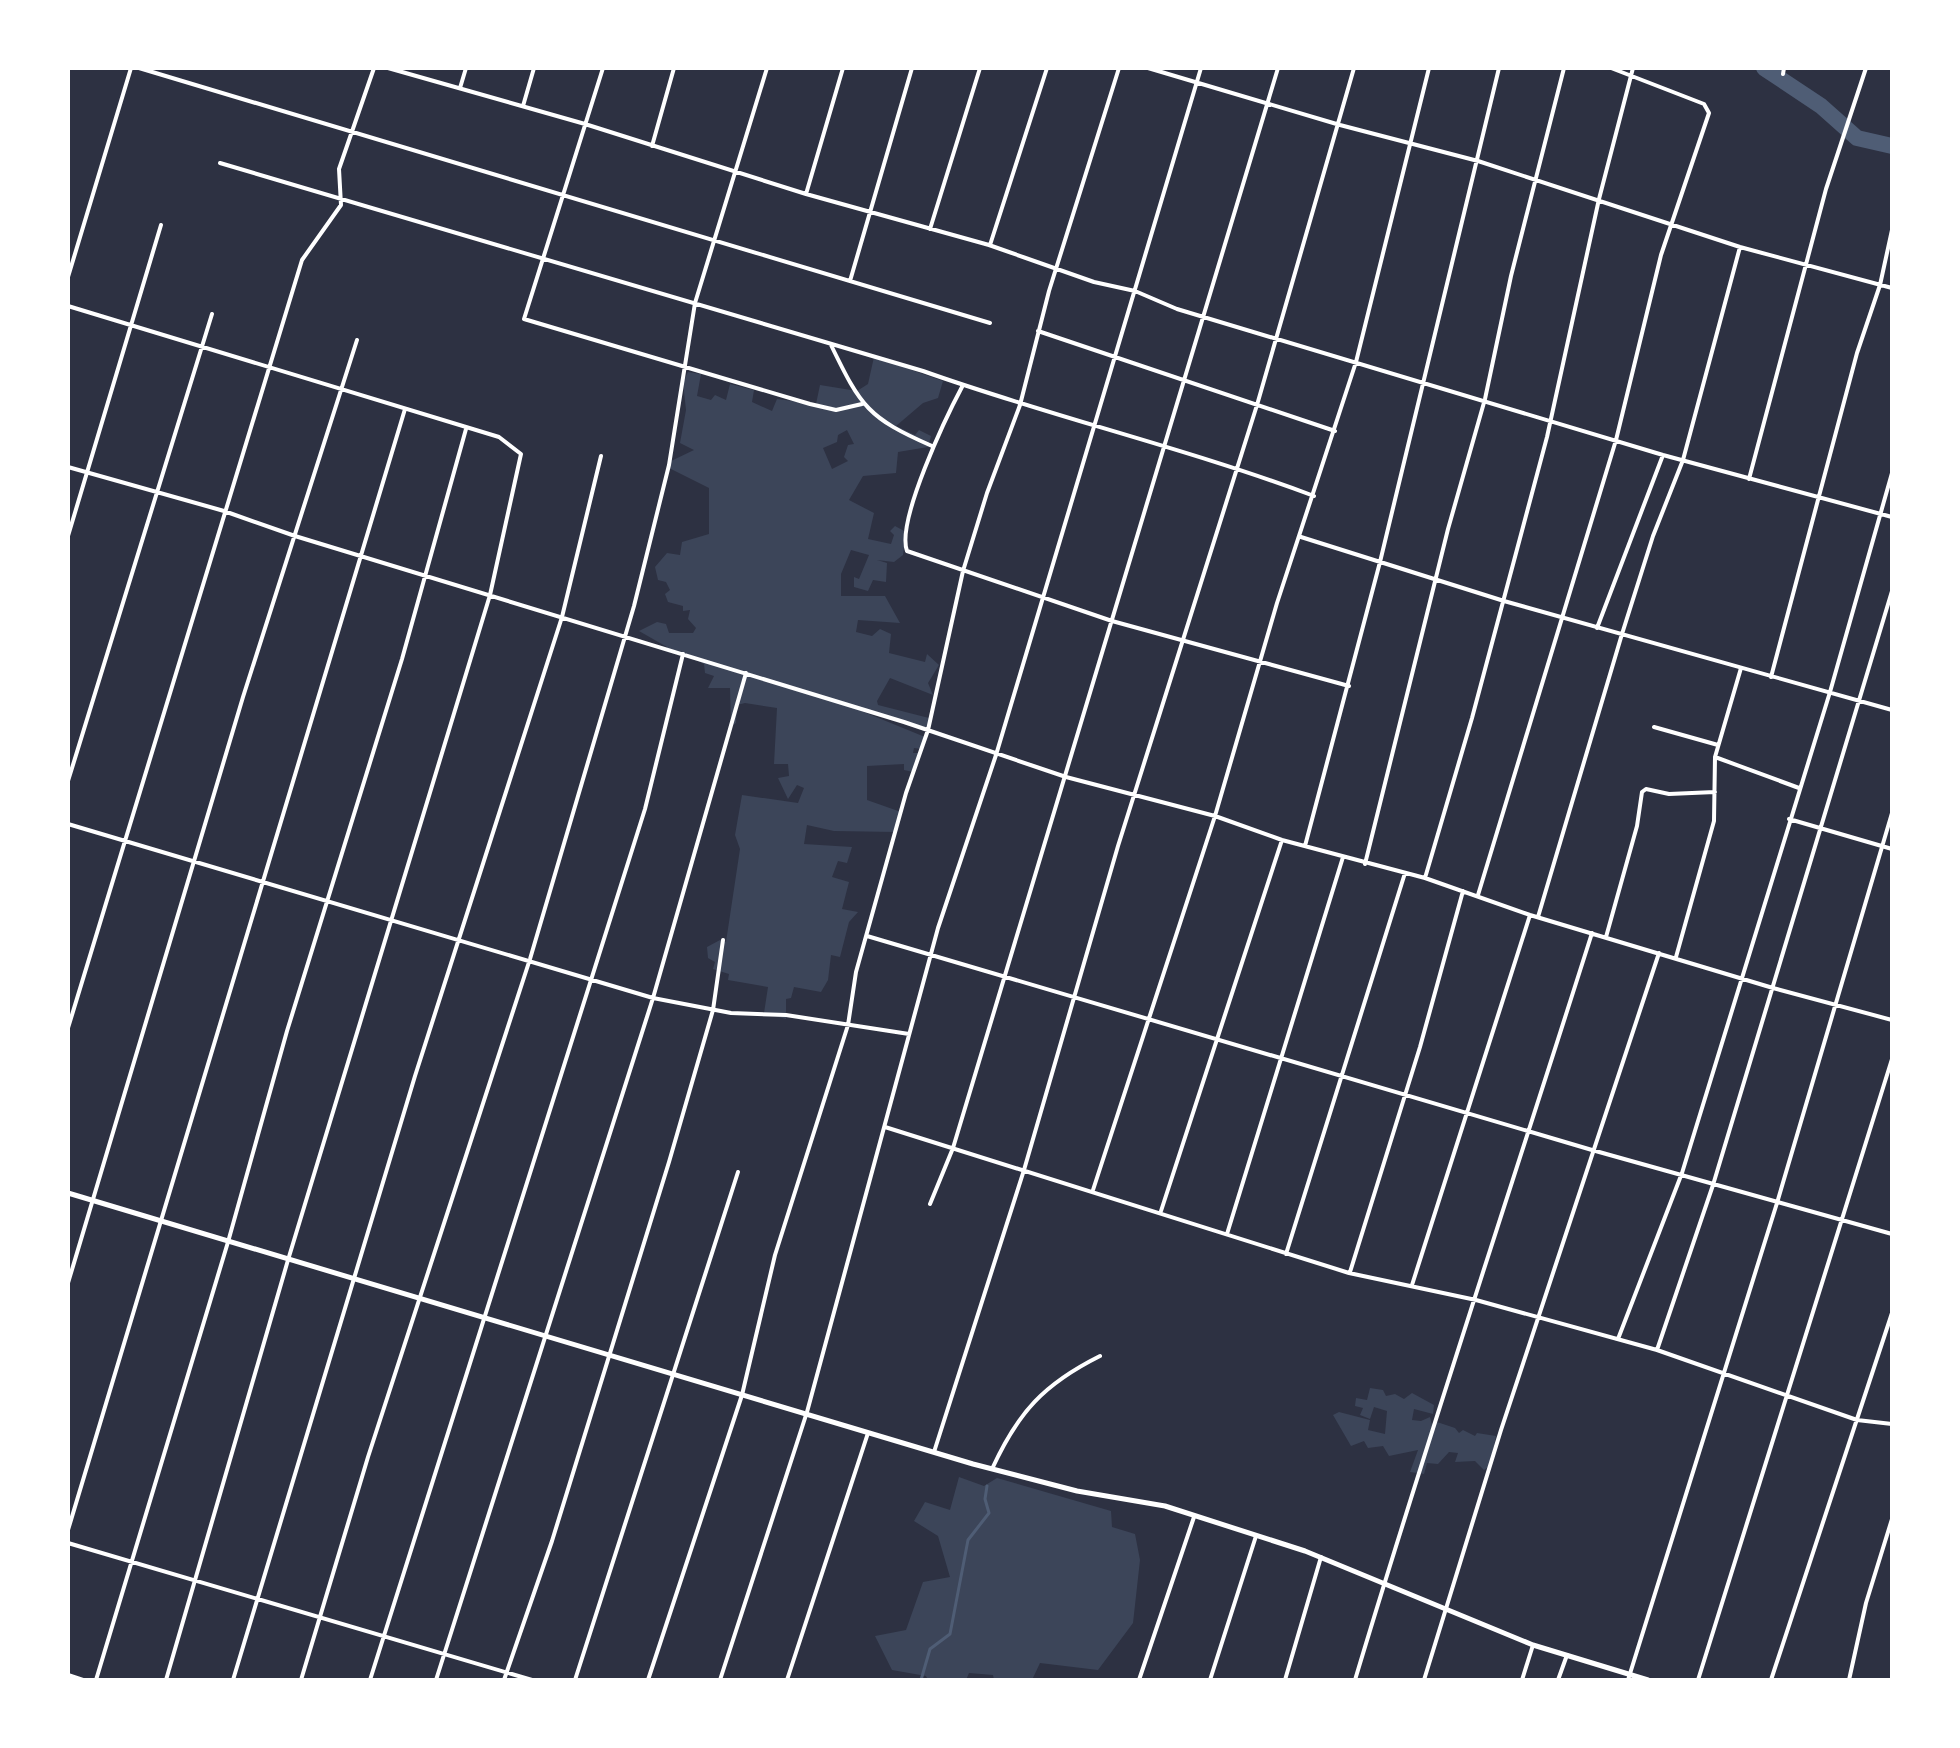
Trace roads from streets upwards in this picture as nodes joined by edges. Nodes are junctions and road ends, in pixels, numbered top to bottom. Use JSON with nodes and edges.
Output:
{"nodes":[{"id":1,"x":131,"y":68,"type":"edge"},
{"id":2,"x":139,"y":68,"type":"edge"},
{"id":3,"x":374,"y":68,"type":"edge"},
{"id":4,"x":388,"y":68,"type":"edge"},
{"id":5,"x":466,"y":68,"type":"edge"},
{"id":6,"x":534,"y":68,"type":"edge"},
{"id":7,"x":603,"y":68,"type":"edge"},
{"id":8,"x":674,"y":68,"type":"edge"},
{"id":9,"x":767,"y":68,"type":"edge"},
{"id":10,"x":843,"y":68,"type":"edge"},
{"id":11,"x":912,"y":68,"type":"edge"},
{"id":12,"x":980,"y":68,"type":"edge"},
{"id":13,"x":1047,"y":68,"type":"edge"},
{"id":14,"x":1119,"y":68,"type":"edge"},
{"id":15,"x":1148,"y":68,"type":"edge"},
{"id":16,"x":1201,"y":68,"type":"edge"},
{"id":17,"x":1278,"y":68,"type":"edge"},
{"id":18,"x":1354,"y":68,"type":"edge"},
{"id":19,"x":1429,"y":68,"type":"edge"},
{"id":20,"x":1499,"y":68,"type":"edge"},
{"id":21,"x":1564,"y":68,"type":"edge"},
{"id":22,"x":1611,"y":68,"type":"edge"},
{"id":23,"x":1633,"y":68,"type":"edge"},
{"id":24,"x":1866,"y":68,"type":"edge"},
{"id":25,"x":1630,"y":76,"type":"junction"},
{"id":26,"x":1197,"y":83,"type":"junction"},
{"id":27,"x":460,"y":88,"type":"junction"},
{"id":28,"x":1269,"y":104,"type":"junction"},
{"id":29,"x":523,"y":106,"type":"junction"},
{"id":30,"x":585,"y":124,"type":"junction"},
{"id":31,"x":1340,"y":125,"type":"junction"},
{"id":32,"x":354,"y":130,"type":"junction"},
{"id":33,"x":1412,"y":143,"type":"junction"},
{"id":34,"x":651,"y":147,"type":"junction"},
{"id":35,"x":1478,"y":161,"type":"junction"},
{"id":36,"x":220,"y":163,"type":"dead end"},
{"id":37,"x":737,"y":172,"type":"junction"},
{"id":38,"x":1535,"y":179,"type":"junction"},
{"id":39,"x":565,"y":194,"type":"junction"},
{"id":40,"x":806,"y":194,"type":"junction"},
{"id":41,"x":339,"y":196,"type":"junction"},
{"id":42,"x":1599,"y":199,"type":"junction"},
{"id":43,"x":869,"y":212,"type":"junction"},
{"id":44,"x":161,"y":225,"type":"dead end"},
{"id":45,"x":1671,"y":225,"type":"junction"},
{"id":46,"x":930,"y":229,"type":"junction"},
{"id":47,"x":1892,"y":230,"type":"edge"},
{"id":48,"x":715,"y":242,"type":"junction"},
{"id":49,"x":989,"y":245,"type":"junction"},
{"id":50,"x":1740,"y":247,"type":"junction"},
{"id":51,"x":68,"y":255,"type":"edge"},
{"id":52,"x":75,"y":257,"type":"junction"},
{"id":53,"x":545,"y":257,"type":"junction"},
{"id":54,"x":1058,"y":267,"type":"junction"},
{"id":55,"x":1808,"y":267,"type":"junction"},
{"id":56,"x":68,"y":277,"type":"edge"},
{"id":57,"x":850,"y":281,"type":"junction"},
{"id":58,"x":1880,"y":285,"type":"junction"},
{"id":59,"x":1892,"y":288,"type":"edge"},
{"id":60,"x":1135,"y":291,"type":"junction"},
{"id":61,"x":695,"y":303,"type":"junction"},
{"id":62,"x":68,"y":306,"type":"edge"},
{"id":63,"x":212,"y":314,"type":"dead end"},
{"id":64,"x":1205,"y":317,"type":"junction"},
{"id":65,"x":990,"y":323,"type":"dead end"},
{"id":66,"x":130,"y":327,"type":"junction"},
{"id":67,"x":1038,"y":331,"type":"junction"},
{"id":68,"x":1275,"y":337,"type":"junction"},
{"id":69,"x":357,"y":340,"type":"dead end"},
{"id":70,"x":831,"y":345,"type":"junction"},
{"id":71,"x":201,"y":347,"type":"junction"},
{"id":72,"x":1115,"y":358,"type":"junction"},
{"id":73,"x":1356,"y":362,"type":"junction"},
{"id":74,"x":270,"y":368,"type":"junction"},
{"id":75,"x":684,"y":368,"type":"junction"},
{"id":76,"x":1423,"y":382,"type":"junction"},
{"id":77,"x":1186,"y":383,"type":"junction"},
{"id":78,"x":963,"y":385,"type":"junction"},
{"id":79,"x":342,"y":389,"type":"junction"},
{"id":80,"x":1485,"y":399,"type":"junction"},
{"id":81,"x":862,"y":404,"type":"junction"},
{"id":82,"x":1020,"y":405,"type":"junction"},
{"id":83,"x":1257,"y":405,"type":"junction"},
{"id":84,"x":405,"y":409,"type":"junction"},
{"id":85,"x":1549,"y":419,"type":"junction"},
{"id":86,"x":1093,"y":426,"type":"junction"},
{"id":87,"x":466,"y":429,"type":"junction"},
{"id":88,"x":1335,"y":431,"type":"junction"},
{"id":89,"x":1616,"y":440,"type":"junction"},
{"id":90,"x":932,"y":446,"type":"junction"},
{"id":91,"x":1165,"y":449,"type":"junction"},
{"id":92,"x":1663,"y":455,"type":"junction"},
{"id":93,"x":601,"y":456,"type":"dead end"},
{"id":94,"x":1683,"y":460,"type":"junction"},
{"id":95,"x":68,"y":467,"type":"edge"},
{"id":96,"x":1235,"y":468,"type":"junction"},
{"id":97,"x":87,"y":472,"type":"junction"},
{"id":98,"x":1892,"y":473,"type":"edge"},
{"id":99,"x":1749,"y":479,"type":"junction"},
{"id":100,"x":155,"y":493,"type":"junction"},
{"id":101,"x":1314,"y":496,"type":"junction"},
{"id":102,"x":1817,"y":499,"type":"junction"},
{"id":103,"x":224,"y":511,"type":"junction"},
{"id":104,"x":1881,"y":514,"type":"junction"},
{"id":105,"x":1892,"y":517,"type":"edge"},
{"id":106,"x":68,"y":536,"type":"edge"},
{"id":107,"x":295,"y":536,"type":"junction"},
{"id":108,"x":1301,"y":537,"type":"junction"},
{"id":109,"x":363,"y":557,"type":"junction"},
{"id":110,"x":1380,"y":562,"type":"junction"},
{"id":111,"x":963,"y":571,"type":"junction"},
{"id":112,"x":423,"y":576,"type":"junction"},
{"id":113,"x":1438,"y":580,"type":"junction"},
{"id":114,"x":1892,"y":591,"type":"edge"},
{"id":115,"x":490,"y":595,"type":"junction"},
{"id":116,"x":1043,"y":600,"type":"junction"},
{"id":117,"x":1504,"y":601,"type":"junction"},
{"id":118,"x":562,"y":617,"type":"junction"},
{"id":119,"x":1562,"y":617,"type":"junction"},
{"id":120,"x":1112,"y":621,"type":"junction"},
{"id":121,"x":1597,"y":628,"type":"junction"},
{"id":122,"x":1622,"y":634,"type":"junction"},
{"id":123,"x":623,"y":636,"type":"junction"},
{"id":124,"x":1185,"y":641,"type":"junction"},
{"id":125,"x":683,"y":654,"type":"junction"},
{"id":126,"x":1259,"y":662,"type":"junction"},
{"id":127,"x":1741,"y":668,"type":"junction"},
{"id":128,"x":746,"y":673,"type":"junction"},
{"id":129,"x":1771,"y":677,"type":"junction"},
{"id":130,"x":1349,"y":686,"type":"junction"},
{"id":131,"x":1830,"y":692,"type":"junction"},
{"id":132,"x":1858,"y":699,"type":"junction"},
{"id":133,"x":1892,"y":710,"type":"edge"},
{"id":134,"x":1654,"y":727,"type":"dead end"},
{"id":135,"x":928,"y":730,"type":"junction"},
{"id":136,"x":1718,"y":745,"type":"junction"},
{"id":137,"x":996,"y":755,"type":"junction"},
{"id":138,"x":1715,"y":757,"type":"junction"},
{"id":139,"x":1066,"y":777,"type":"junction"},
{"id":140,"x":68,"y":781,"type":"edge"},
{"id":141,"x":1799,"y":788,"type":"junction"},
{"id":142,"x":1715,"y":792,"type":"junction"},
{"id":143,"x":1135,"y":796,"type":"junction"},
{"id":144,"x":1892,"y":813,"type":"edge"},
{"id":145,"x":1215,"y":816,"type":"junction"},
{"id":146,"x":1789,"y":819,"type":"junction"},
{"id":147,"x":68,"y":824,"type":"edge"},
{"id":148,"x":1820,"y":829,"type":"junction"},
{"id":149,"x":1282,"y":840,"type":"junction"},
{"id":150,"x":124,"y":841,"type":"junction"},
{"id":151,"x":1305,"y":846,"type":"junction"},
{"id":152,"x":1882,"y":846,"type":"junction"},
{"id":153,"x":1892,"y":849,"type":"edge"},
{"id":154,"x":1343,"y":857,"type":"junction"},
{"id":155,"x":194,"y":862,"type":"junction"},
{"id":156,"x":1365,"y":864,"type":"junction"},
{"id":157,"x":1405,"y":873,"type":"junction"},
{"id":158,"x":1425,"y":878,"type":"junction"},
{"id":159,"x":261,"y":882,"type":"junction"},
{"id":160,"x":1463,"y":891,"type":"junction"},
{"id":161,"x":1478,"y":895,"type":"junction"},
{"id":162,"x":328,"y":902,"type":"junction"},
{"id":163,"x":1530,"y":915,"type":"junction"},
{"id":164,"x":1538,"y":917,"type":"junction"},
{"id":165,"x":392,"y":920,"type":"junction"},
{"id":166,"x":1592,"y":933,"type":"junction"},
{"id":167,"x":867,"y":936,"type":"junction"},
{"id":168,"x":1606,"y":937,"type":"junction"},
{"id":169,"x":459,"y":938,"type":"junction"},
{"id":170,"x":723,"y":940,"type":"dead end"},
{"id":171,"x":931,"y":953,"type":"junction"},
{"id":172,"x":1659,"y":953,"type":"junction"},
{"id":173,"x":1676,"y":957,"type":"junction"},
{"id":174,"x":530,"y":959,"type":"junction"},
{"id":175,"x":1003,"y":975,"type":"junction"},
{"id":176,"x":1742,"y":977,"type":"junction"},
{"id":177,"x":590,"y":978,"type":"junction"},
{"id":178,"x":1773,"y":988,"type":"junction"},
{"id":179,"x":1076,"y":996,"type":"junction"},
{"id":180,"x":653,"y":998,"type":"junction"},
{"id":181,"x":1836,"y":1006,"type":"junction"},
{"id":182,"x":713,"y":1010,"type":"junction"},
{"id":183,"x":1148,"y":1018,"type":"junction"},
{"id":184,"x":1892,"y":1020,"type":"edge"},
{"id":185,"x":848,"y":1025,"type":"junction"},
{"id":186,"x":68,"y":1028,"type":"edge"},
{"id":187,"x":909,"y":1034,"type":"junction"},
{"id":188,"x":1216,"y":1040,"type":"junction"},
{"id":189,"x":1281,"y":1057,"type":"junction"},
{"id":190,"x":1892,"y":1059,"type":"edge"},
{"id":191,"x":1343,"y":1075,"type":"junction"},
{"id":192,"x":1404,"y":1094,"type":"junction"},
{"id":193,"x":1467,"y":1113,"type":"junction"},
{"id":194,"x":885,"y":1127,"type":"junction"},
{"id":195,"x":1531,"y":1130,"type":"junction"},
{"id":196,"x":953,"y":1148,"type":"junction"},
{"id":197,"x":1592,"y":1150,"type":"junction"},
{"id":198,"x":1024,"y":1170,"type":"junction"},
{"id":199,"x":738,"y":1172,"type":"dead end"},
{"id":200,"x":1682,"y":1173,"type":"junction"},
{"id":201,"x":1713,"y":1185,"type":"junction"},
{"id":202,"x":1093,"y":1190,"type":"junction"},
{"id":203,"x":68,"y":1193,"type":"edge"},
{"id":204,"x":93,"y":1201,"type":"junction"},
{"id":205,"x":1777,"y":1203,"type":"junction"},
{"id":206,"x":930,"y":1204,"type":"dead end"},
{"id":207,"x":1161,"y":1211,"type":"junction"},
{"id":208,"x":1842,"y":1221,"type":"junction"},
{"id":209,"x":162,"y":1223,"type":"junction"},
{"id":210,"x":1227,"y":1234,"type":"junction"},
{"id":211,"x":1892,"y":1234,"type":"edge"},
{"id":212,"x":228,"y":1242,"type":"junction"},
{"id":213,"x":1286,"y":1254,"type":"junction"},
{"id":214,"x":288,"y":1260,"type":"junction"},
{"id":215,"x":1349,"y":1273,"type":"junction"},
{"id":216,"x":353,"y":1280,"type":"junction"},
{"id":217,"x":68,"y":1283,"type":"edge"},
{"id":218,"x":1412,"y":1285,"type":"junction"},
{"id":219,"x":419,"y":1299,"type":"junction"},
{"id":220,"x":1476,"y":1300,"type":"junction"},
{"id":221,"x":1892,"y":1313,"type":"edge"},
{"id":222,"x":485,"y":1318,"type":"junction"},
{"id":223,"x":1538,"y":1318,"type":"junction"},
{"id":224,"x":545,"y":1338,"type":"junction"},
{"id":225,"x":1618,"y":1339,"type":"junction"},
{"id":226,"x":1657,"y":1350,"type":"junction"},
{"id":227,"x":610,"y":1356,"type":"junction"},
{"id":228,"x":1100,"y":1356,"type":"dead end"},
{"id":229,"x":1724,"y":1374,"type":"junction"},
{"id":230,"x":673,"y":1375,"type":"junction"},
{"id":231,"x":742,"y":1395,"type":"junction"},
{"id":232,"x":1786,"y":1397,"type":"junction"},
{"id":233,"x":807,"y":1412,"type":"junction"},
{"id":234,"x":1857,"y":1420,"type":"junction"},
{"id":235,"x":1892,"y":1424,"type":"edge"},
{"id":236,"x":869,"y":1431,"type":"junction"},
{"id":237,"x":934,"y":1452,"type":"junction"},
{"id":238,"x":992,"y":1469,"type":"junction"},
{"id":239,"x":1194,"y":1517,"type":"junction"},
{"id":240,"x":1892,"y":1519,"type":"edge"},
{"id":241,"x":68,"y":1530,"type":"edge"},
{"id":242,"x":1256,"y":1536,"type":"junction"},
{"id":243,"x":68,"y":1543,"type":"edge"},
{"id":244,"x":1321,"y":1557,"type":"junction"},
{"id":245,"x":131,"y":1562,"type":"junction"},
{"id":246,"x":1382,"y":1582,"type":"junction"},
{"id":247,"x":194,"y":1583,"type":"junction"},
{"id":248,"x":257,"y":1600,"type":"junction"},
{"id":249,"x":1445,"y":1609,"type":"junction"},
{"id":250,"x":319,"y":1618,"type":"junction"},
{"id":251,"x":383,"y":1636,"type":"junction"},
{"id":252,"x":1533,"y":1645,"type":"junction"},
{"id":253,"x":444,"y":1653,"type":"junction"},
{"id":254,"x":1567,"y":1655,"type":"junction"},
{"id":255,"x":506,"y":1672,"type":"junction"},
{"id":256,"x":1630,"y":1672,"type":"junction"},
{"id":257,"x":68,"y":1675,"type":"edge"},
{"id":258,"x":83,"y":1680,"type":"edge"},
{"id":259,"x":96,"y":1680,"type":"edge"},
{"id":260,"x":166,"y":1680,"type":"edge"},
{"id":261,"x":233,"y":1680,"type":"edge"},
{"id":262,"x":301,"y":1680,"type":"edge"},
{"id":263,"x":370,"y":1680,"type":"edge"},
{"id":264,"x":436,"y":1680,"type":"edge"},
{"id":265,"x":504,"y":1680,"type":"edge"},
{"id":266,"x":532,"y":1680,"type":"edge"},
{"id":267,"x":575,"y":1680,"type":"edge"},
{"id":268,"x":648,"y":1680,"type":"edge"},
{"id":269,"x":720,"y":1680,"type":"edge"},
{"id":270,"x":787,"y":1680,"type":"edge"},
{"id":271,"x":1139,"y":1680,"type":"edge"},
{"id":272,"x":1210,"y":1680,"type":"edge"},
{"id":273,"x":1285,"y":1680,"type":"edge"},
{"id":274,"x":1355,"y":1680,"type":"edge"},
{"id":275,"x":1424,"y":1680,"type":"edge"},
{"id":276,"x":1522,"y":1680,"type":"edge"},
{"id":277,"x":1558,"y":1680,"type":"edge"},
{"id":278,"x":1628,"y":1680,"type":"edge"},
{"id":279,"x":1648,"y":1680,"type":"edge"},
{"id":280,"x":1698,"y":1680,"type":"edge"},
{"id":281,"x":1771,"y":1680,"type":"edge"},
{"id":282,"x":1849,"y":1680,"type":"edge"}],
"edges":[{"from":1,"to":52,"type":"street"},
{"from":2,"to":32,"type":"street"},
{"from":3,"to":32,"type":"street"},
{"from":4,"to":27,"type":"street"},
{"from":5,"to":27,"type":"street"},
{"from":6,"to":29,"type":"street"},
{"from":7,"to":30,"type":"street"},
{"from":8,"to":34,"type":"street"},
{"from":9,"to":37,"type":"street"},
{"from":10,"to":40,"type":"street"},
{"from":11,"to":43,"type":"street"},
{"from":12,"to":46,"type":"street"},
{"from":13,"to":49,"type":"street"},
{"from":14,"to":54,"type":"street"},
{"from":15,"to":26,"type":"street"},
{"from":16,"to":26,"type":"street"},
{"from":17,"to":28,"type":"street"},
{"from":18,"to":31,"type":"street"},
{"from":19,"to":33,"type":"street"},
{"from":20,"to":35,"type":"street"},
{"from":21,"to":38,"type":"street"},
{"from":22,"to":25,"type":"street"},
{"from":23,"to":25,"type":"street"},
{"from":24,"to":55,"type":"street"},
{"from":25,"to":42,"type":"street"},
{"from":25,"to":45,"type":"street"},
{"from":26,"to":28,"type":"street"},
{"from":26,"to":60,"type":"street"},
{"from":27,"to":29,"type":"street"},
{"from":28,"to":31,"type":"street"},
{"from":28,"to":64,"type":"street"},
{"from":29,"to":30,"type":"street"},
{"from":30,"to":34,"type":"street"},
{"from":30,"to":39,"type":"street"},
{"from":31,"to":33,"type":"street"},
{"from":31,"to":68,"type":"street"},
{"from":32,"to":39,"type":"street"},
{"from":32,"to":41,"type":"street"},
{"from":33,"to":35,"type":"street"},
{"from":33,"to":73,"type":"street"},
{"from":34,"to":37,"type":"street"},
{"from":35,"to":38,"type":"street"},
{"from":35,"to":76,"type":"street"},
{"from":36,"to":41,"type":"street"},
{"from":37,"to":40,"type":"street"},
{"from":37,"to":48,"type":"street"},
{"from":38,"to":42,"type":"street"},
{"from":38,"to":80,"type":"street"},
{"from":39,"to":48,"type":"street"},
{"from":39,"to":53,"type":"street"},
{"from":40,"to":43,"type":"street"},
{"from":41,"to":53,"type":"street"},
{"from":41,"to":74,"type":"street"},
{"from":42,"to":45,"type":"street"},
{"from":42,"to":85,"type":"street"},
{"from":43,"to":46,"type":"street"},
{"from":43,"to":57,"type":"street"},
{"from":44,"to":66,"type":"street"},
{"from":45,"to":50,"type":"street"},
{"from":45,"to":89,"type":"street"},
{"from":46,"to":49,"type":"street"},
{"from":47,"to":58,"type":"street"},
{"from":48,"to":57,"type":"street"},
{"from":48,"to":61,"type":"street"},
{"from":49,"to":54,"type":"street"},
{"from":50,"to":55,"type":"street"},
{"from":50,"to":94,"type":"street"},
{"from":51,"to":52,"type":"street"},
{"from":52,"to":56,"type":"street"},
{"from":53,"to":61,"type":"street"},
{"from":53,"to":75,"type":"street"},
{"from":54,"to":60,"type":"street"},
{"from":54,"to":67,"type":"street"},
{"from":55,"to":58,"type":"street"},
{"from":55,"to":99,"type":"street"},
{"from":57,"to":65,"type":"street"},
{"from":58,"to":59,"type":"street"},
{"from":58,"to":102,"type":"street"},
{"from":60,"to":64,"type":"street"},
{"from":60,"to":72,"type":"street"},
{"from":61,"to":70,"type":"street"},
{"from":61,"to":75,"type":"street"},
{"from":62,"to":66,"type":"street"},
{"from":63,"to":71,"type":"street"},
{"from":64,"to":68,"type":"street"},
{"from":64,"to":77,"type":"street"},
{"from":66,"to":71,"type":"street"},
{"from":66,"to":97,"type":"street"},
{"from":67,"to":72,"type":"street"},
{"from":67,"to":82,"type":"street"},
{"from":68,"to":73,"type":"street"},
{"from":68,"to":83,"type":"street"},
{"from":69,"to":79,"type":"street"},
{"from":70,"to":78,"type":"street"},
{"from":70,"to":81,"type":"street"},
{"from":71,"to":74,"type":"street"},
{"from":71,"to":100,"type":"street"},
{"from":72,"to":77,"type":"street"},
{"from":72,"to":86,"type":"street"},
{"from":73,"to":76,"type":"street"},
{"from":73,"to":88,"type":"street"},
{"from":74,"to":79,"type":"street"},
{"from":74,"to":103,"type":"street"},
{"from":75,"to":81,"type":"street"},
{"from":75,"to":123,"type":"street"},
{"from":76,"to":80,"type":"street"},
{"from":76,"to":110,"type":"street"},
{"from":77,"to":83,"type":"street"},
{"from":77,"to":91,"type":"street"},
{"from":78,"to":82,"type":"street"},
{"from":78,"to":90,"type":"street"},
{"from":79,"to":84,"type":"street"},
{"from":79,"to":107,"type":"street"},
{"from":80,"to":85,"type":"street"},
{"from":80,"to":113,"type":"street"},
{"from":81,"to":90,"type":"street"},
{"from":82,"to":86,"type":"street"},
{"from":82,"to":111,"type":"street"},
{"from":83,"to":88,"type":"street"},
{"from":83,"to":96,"type":"street"},
{"from":84,"to":87,"type":"street"},
{"from":84,"to":109,"type":"street"},
{"from":85,"to":89,"type":"street"},
{"from":85,"to":117,"type":"street"},
{"from":86,"to":91,"type":"street"},
{"from":86,"to":116,"type":"street"},
{"from":87,"to":112,"type":"street"},
{"from":87,"to":115,"type":"street"},
{"from":88,"to":101,"type":"street"},
{"from":89,"to":92,"type":"street"},
{"from":89,"to":119,"type":"street"},
{"from":90,"to":111,"type":"street"},
{"from":91,"to":96,"type":"street"},
{"from":91,"to":120,"type":"street"},
{"from":92,"to":94,"type":"street"},
{"from":92,"to":121,"type":"street"},
{"from":93,"to":118,"type":"street"},
{"from":94,"to":99,"type":"street"},
{"from":94,"to":122,"type":"street"},
{"from":95,"to":97,"type":"street"},
{"from":96,"to":101,"type":"street"},
{"from":96,"to":124,"type":"street"},
{"from":97,"to":100,"type":"street"},
{"from":97,"to":106,"type":"street"},
{"from":98,"to":104,"type":"street"},
{"from":99,"to":102,"type":"street"},
{"from":100,"to":103,"type":"street"},
{"from":100,"to":140,"type":"street"},
{"from":101,"to":108,"type":"street"},
{"from":102,"to":104,"type":"street"},
{"from":102,"to":129,"type":"street"},
{"from":103,"to":107,"type":"street"},
{"from":103,"to":150,"type":"street"},
{"from":104,"to":105,"type":"street"},
{"from":104,"to":131,"type":"street"},
{"from":107,"to":109,"type":"street"},
{"from":107,"to":155,"type":"street"},
{"from":108,"to":110,"type":"street"},
{"from":108,"to":126,"type":"street"},
{"from":109,"to":112,"type":"street"},
{"from":109,"to":159,"type":"street"},
{"from":110,"to":113,"type":"street"},
{"from":110,"to":130,"type":"street"},
{"from":111,"to":116,"type":"street"},
{"from":111,"to":135,"type":"street"},
{"from":112,"to":115,"type":"street"},
{"from":112,"to":162,"type":"street"},
{"from":113,"to":117,"type":"street"},
{"from":113,"to":156,"type":"street"},
{"from":114,"to":132,"type":"street"},
{"from":115,"to":118,"type":"street"},
{"from":115,"to":165,"type":"street"},
{"from":116,"to":120,"type":"street"},
{"from":116,"to":137,"type":"street"},
{"from":117,"to":119,"type":"street"},
{"from":117,"to":158,"type":"street"},
{"from":118,"to":123,"type":"street"},
{"from":118,"to":169,"type":"street"},
{"from":119,"to":121,"type":"street"},
{"from":119,"to":161,"type":"street"},
{"from":120,"to":124,"type":"street"},
{"from":120,"to":139,"type":"street"},
{"from":121,"to":122,"type":"street"},
{"from":122,"to":127,"type":"street"},
{"from":122,"to":164,"type":"street"},
{"from":123,"to":125,"type":"street"},
{"from":123,"to":174,"type":"street"},
{"from":124,"to":126,"type":"street"},
{"from":124,"to":143,"type":"street"},
{"from":125,"to":128,"type":"street"},
{"from":125,"to":177,"type":"street"},
{"from":126,"to":130,"type":"street"},
{"from":126,"to":145,"type":"street"},
{"from":127,"to":129,"type":"street"},
{"from":127,"to":136,"type":"street"},
{"from":128,"to":135,"type":"street"},
{"from":128,"to":180,"type":"street"},
{"from":129,"to":131,"type":"street"},
{"from":130,"to":151,"type":"street"},
{"from":131,"to":132,"type":"street"},
{"from":131,"to":141,"type":"street"},
{"from":132,"to":133,"type":"street"},
{"from":132,"to":148,"type":"street"},
{"from":134,"to":136,"type":"street"},
{"from":135,"to":137,"type":"street"},
{"from":135,"to":167,"type":"street"},
{"from":136,"to":138,"type":"street"},
{"from":137,"to":139,"type":"street"},
{"from":137,"to":171,"type":"street"},
{"from":138,"to":141,"type":"street"},
{"from":138,"to":142,"type":"street"},
{"from":139,"to":143,"type":"street"},
{"from":139,"to":175,"type":"street"},
{"from":141,"to":146,"type":"street"},
{"from":142,"to":168,"type":"street"},
{"from":142,"to":173,"type":"street"},
{"from":143,"to":145,"type":"street"},
{"from":143,"to":179,"type":"street"},
{"from":144,"to":152,"type":"street"},
{"from":145,"to":149,"type":"street"},
{"from":145,"to":183,"type":"street"},
{"from":146,"to":148,"type":"street"},
{"from":146,"to":176,"type":"street"},
{"from":147,"to":150,"type":"street"},
{"from":148,"to":152,"type":"street"},
{"from":148,"to":178,"type":"street"},
{"from":149,"to":151,"type":"street"},
{"from":149,"to":188,"type":"street"},
{"from":150,"to":155,"type":"street"},
{"from":150,"to":186,"type":"street"},
{"from":151,"to":154,"type":"street"},
{"from":152,"to":153,"type":"street"},
{"from":152,"to":181,"type":"street"},
{"from":154,"to":156,"type":"street"},
{"from":154,"to":189,"type":"street"},
{"from":155,"to":159,"type":"street"},
{"from":155,"to":204,"type":"street"},
{"from":156,"to":157,"type":"street"},
{"from":157,"to":158,"type":"street"},
{"from":157,"to":191,"type":"street"},
{"from":158,"to":160,"type":"street"},
{"from":159,"to":162,"type":"street"},
{"from":159,"to":209,"type":"street"},
{"from":160,"to":161,"type":"street"},
{"from":160,"to":192,"type":"street"},
{"from":161,"to":163,"type":"street"},
{"from":162,"to":165,"type":"street"},
{"from":162,"to":212,"type":"street"},
{"from":163,"to":164,"type":"street"},
{"from":163,"to":193,"type":"street"},
{"from":164,"to":166,"type":"street"},
{"from":165,"to":169,"type":"street"},
{"from":165,"to":214,"type":"street"},
{"from":166,"to":168,"type":"street"},
{"from":166,"to":195,"type":"street"},
{"from":167,"to":171,"type":"street"},
{"from":167,"to":185,"type":"street"},
{"from":168,"to":172,"type":"street"},
{"from":169,"to":174,"type":"street"},
{"from":169,"to":216,"type":"street"},
{"from":170,"to":182,"type":"street"},
{"from":171,"to":175,"type":"street"},
{"from":171,"to":187,"type":"street"},
{"from":172,"to":173,"type":"street"},
{"from":172,"to":197,"type":"street"},
{"from":173,"to":176,"type":"street"},
{"from":174,"to":177,"type":"street"},
{"from":174,"to":219,"type":"street"},
{"from":175,"to":179,"type":"street"},
{"from":175,"to":196,"type":"street"},
{"from":176,"to":178,"type":"street"},
{"from":176,"to":200,"type":"street"},
{"from":177,"to":180,"type":"street"},
{"from":177,"to":222,"type":"street"},
{"from":178,"to":181,"type":"street"},
{"from":178,"to":201,"type":"street"},
{"from":179,"to":183,"type":"street"},
{"from":179,"to":198,"type":"street"},
{"from":180,"to":182,"type":"street"},
{"from":180,"to":224,"type":"street"},
{"from":181,"to":184,"type":"street"},
{"from":181,"to":205,"type":"street"},
{"from":182,"to":185,"type":"street"},
{"from":182,"to":227,"type":"street"},
{"from":183,"to":188,"type":"street"},
{"from":183,"to":202,"type":"street"},
{"from":185,"to":187,"type":"street"},
{"from":185,"to":231,"type":"street"},
{"from":187,"to":194,"type":"street"},
{"from":188,"to":189,"type":"street"},
{"from":188,"to":207,"type":"street"},
{"from":189,"to":191,"type":"street"},
{"from":189,"to":210,"type":"street"},
{"from":190,"to":208,"type":"street"},
{"from":191,"to":192,"type":"street"},
{"from":191,"to":213,"type":"street"},
{"from":192,"to":193,"type":"street"},
{"from":192,"to":215,"type":"street"},
{"from":193,"to":195,"type":"street"},
{"from":193,"to":218,"type":"street"},
{"from":194,"to":196,"type":"street"},
{"from":194,"to":233,"type":"street"},
{"from":195,"to":197,"type":"street"},
{"from":195,"to":220,"type":"street"},
{"from":196,"to":198,"type":"street"},
{"from":196,"to":206,"type":"street"},
{"from":197,"to":200,"type":"street"},
{"from":197,"to":223,"type":"street"},
{"from":198,"to":202,"type":"street"},
{"from":198,"to":237,"type":"street"},
{"from":199,"to":230,"type":"street"},
{"from":200,"to":201,"type":"street"},
{"from":200,"to":225,"type":"street"},
{"from":201,"to":205,"type":"street"},
{"from":201,"to":226,"type":"street"},
{"from":202,"to":207,"type":"street"},
{"from":203,"to":204,"type":"street"},
{"from":204,"to":209,"type":"street"},
{"from":204,"to":217,"type":"street"},
{"from":205,"to":208,"type":"street"},
{"from":205,"to":229,"type":"street"},
{"from":207,"to":210,"type":"street"},
{"from":208,"to":211,"type":"street"},
{"from":208,"to":232,"type":"street"},
{"from":209,"to":212,"type":"street"},
{"from":209,"to":241,"type":"street"},
{"from":210,"to":213,"type":"street"},
{"from":212,"to":214,"type":"street"},
{"from":212,"to":245,"type":"street"},
{"from":213,"to":215,"type":"street"},
{"from":214,"to":216,"type":"street"},
{"from":214,"to":247,"type":"street"},
{"from":215,"to":218,"type":"street"},
{"from":216,"to":219,"type":"street"},
{"from":216,"to":248,"type":"street"},
{"from":218,"to":220,"type":"street"},
{"from":219,"to":222,"type":"street"},
{"from":219,"to":250,"type":"street"},
{"from":220,"to":223,"type":"street"},
{"from":220,"to":246,"type":"street"},
{"from":221,"to":234,"type":"street"},
{"from":222,"to":224,"type":"street"},
{"from":222,"to":251,"type":"street"},
{"from":223,"to":225,"type":"street"},
{"from":223,"to":249,"type":"street"},
{"from":224,"to":227,"type":"street"},
{"from":224,"to":253,"type":"street"},
{"from":225,"to":226,"type":"street"},
{"from":226,"to":229,"type":"street"},
{"from":227,"to":230,"type":"street"},
{"from":227,"to":255,"type":"street"},
{"from":228,"to":238,"type":"street"},
{"from":229,"to":232,"type":"street"},
{"from":229,"to":256,"type":"street"},
{"from":230,"to":231,"type":"street"},
{"from":230,"to":267,"type":"street"},
{"from":231,"to":233,"type":"street"},
{"from":231,"to":268,"type":"street"},
{"from":232,"to":234,"type":"street"},
{"from":232,"to":280,"type":"street"},
{"from":233,"to":236,"type":"street"},
{"from":233,"to":269,"type":"street"},
{"from":234,"to":235,"type":"street"},
{"from":234,"to":281,"type":"street"},
{"from":236,"to":237,"type":"street"},
{"from":236,"to":270,"type":"street"},
{"from":237,"to":238,"type":"street"},
{"from":238,"to":239,"type":"street"},
{"from":239,"to":242,"type":"street"},
{"from":239,"to":271,"type":"street"},
{"from":240,"to":282,"type":"street"},
{"from":242,"to":244,"type":"street"},
{"from":242,"to":272,"type":"street"},
{"from":243,"to":245,"type":"street"},
{"from":244,"to":246,"type":"street"},
{"from":244,"to":273,"type":"street"},
{"from":245,"to":247,"type":"street"},
{"from":245,"to":259,"type":"street"},
{"from":246,"to":249,"type":"street"},
{"from":246,"to":274,"type":"street"},
{"from":247,"to":248,"type":"street"},
{"from":247,"to":260,"type":"street"},
{"from":248,"to":250,"type":"street"},
{"from":248,"to":261,"type":"street"},
{"from":249,"to":252,"type":"street"},
{"from":249,"to":275,"type":"street"},
{"from":250,"to":251,"type":"street"},
{"from":250,"to":262,"type":"street"},
{"from":251,"to":253,"type":"street"},
{"from":251,"to":263,"type":"street"},
{"from":252,"to":254,"type":"street"},
{"from":252,"to":276,"type":"street"},
{"from":253,"to":255,"type":"street"},
{"from":253,"to":264,"type":"street"},
{"from":254,"to":256,"type":"street"},
{"from":254,"to":277,"type":"street"},
{"from":255,"to":265,"type":"street"},
{"from":255,"to":266,"type":"street"},
{"from":256,"to":278,"type":"street"},
{"from":256,"to":279,"type":"street"},
{"from":257,"to":258,"type":"street"}]}
